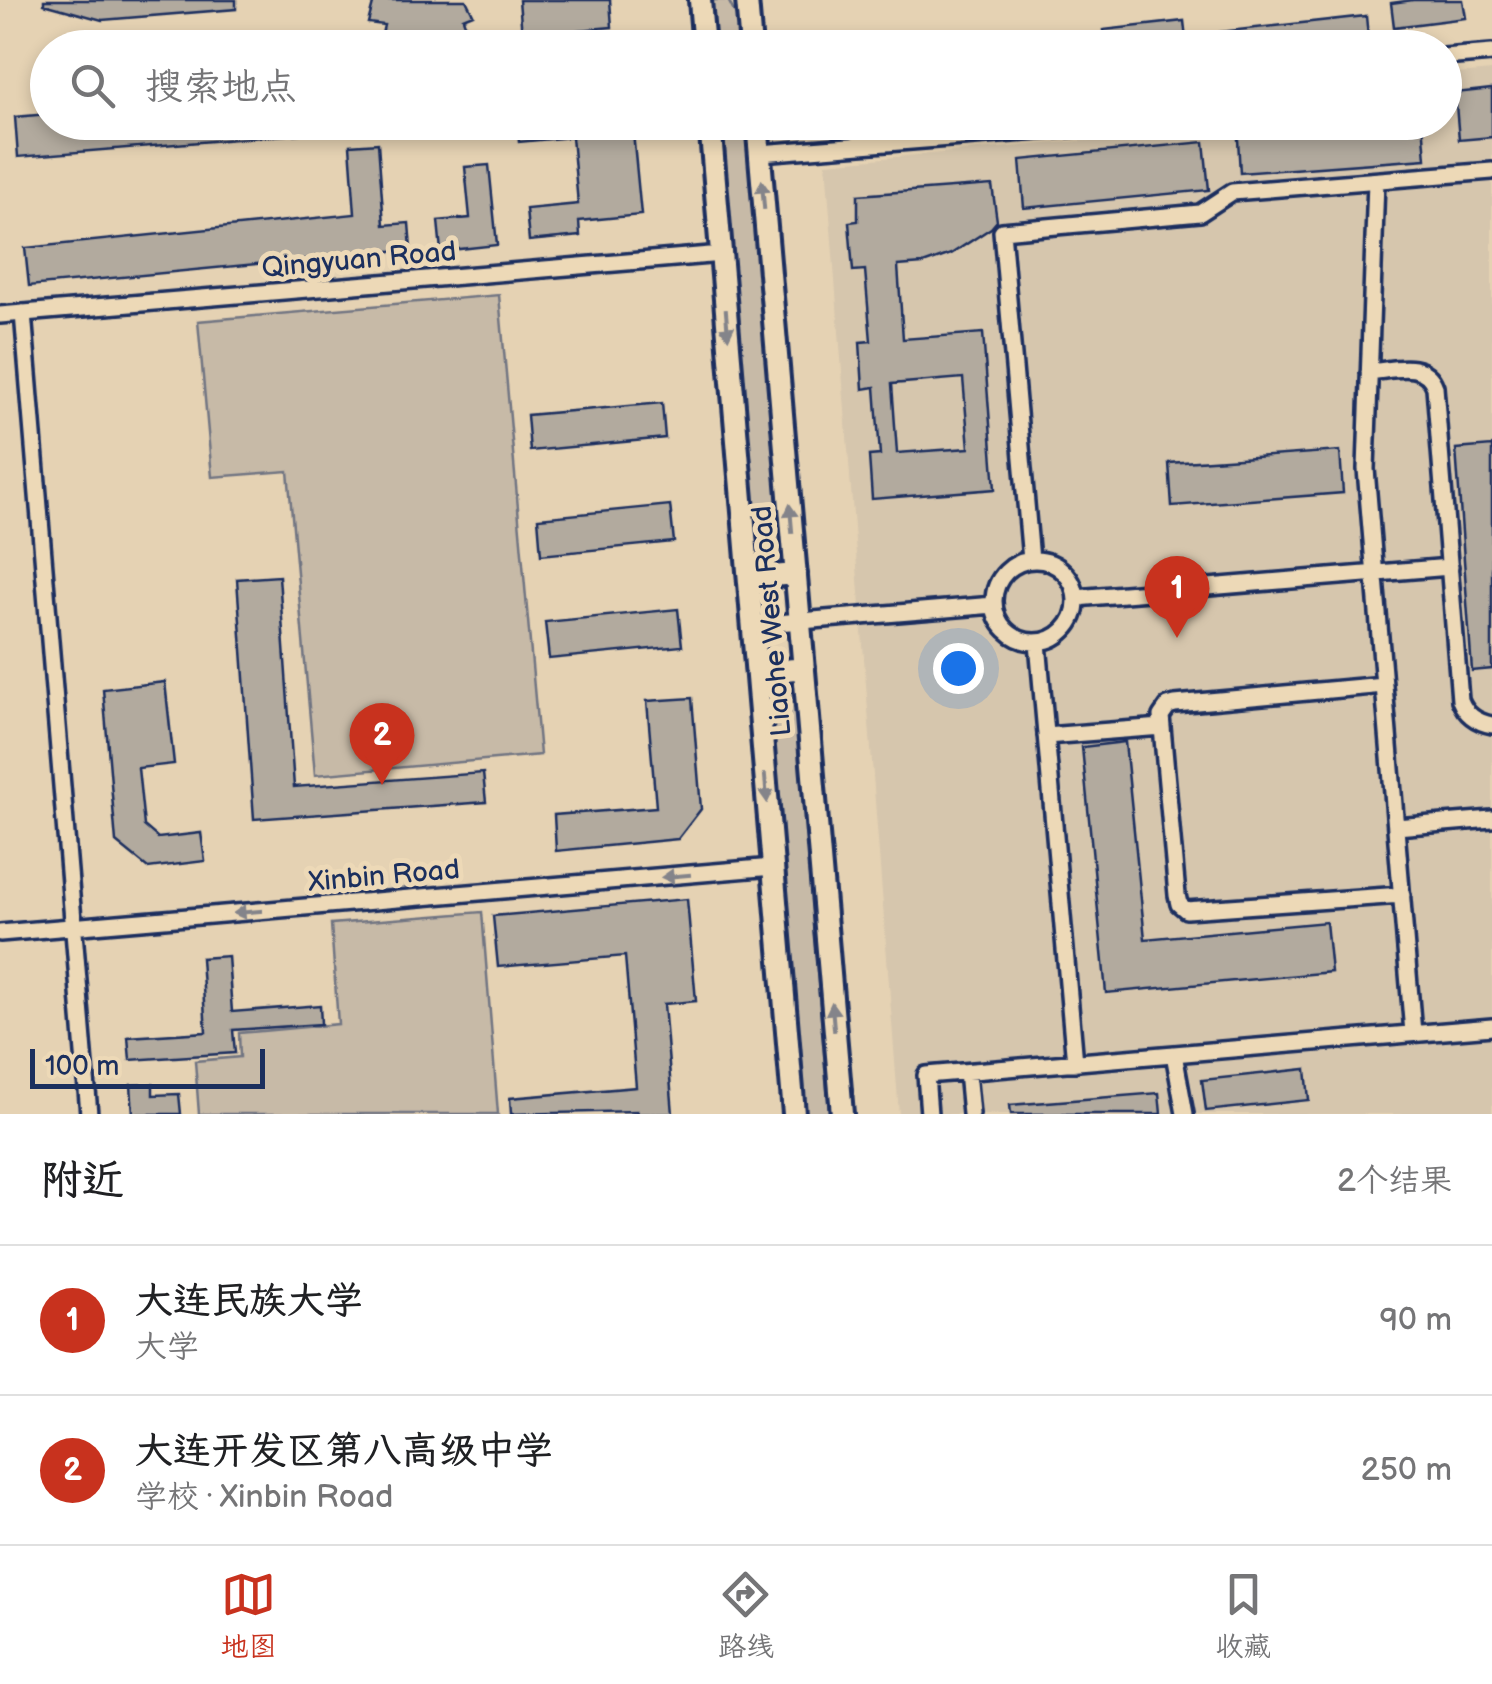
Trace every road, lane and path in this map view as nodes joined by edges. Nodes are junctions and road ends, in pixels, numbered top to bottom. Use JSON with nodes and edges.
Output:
{"nodes":[{"id":1,"x":700,"y":0,"type":"edge"},
{"id":2,"x":747,"y":0,"type":"edge"},
{"id":3,"x":702,"y":30,"type":"edge"},
{"id":4,"x":750,"y":30,"type":"edge"},
{"id":5,"x":1492,"y":53,"type":"edge"},
{"id":6,"x":1462,"y":56,"type":"edge"},
{"id":7,"x":712,"y":140,"type":"edge"},
{"id":8,"x":759,"y":140,"type":"edge"},
{"id":9,"x":924,"y":140,"type":"edge"},
{"id":10,"x":760,"y":153,"type":"junction"},
{"id":11,"x":1492,"y":172,"type":"edge"},
{"id":12,"x":1376,"y":180,"type":"junction"},
{"id":13,"x":722,"y":254,"type":"junction"},
{"id":14,"x":22,"y":313,"type":"junction"},
{"id":15,"x":0,"y":315,"type":"edge"},
{"id":16,"x":1369,"y":372,"type":"junction"},
{"id":17,"x":1030,"y":560,"type":"junction"},
{"id":18,"x":1450,"y":567,"type":"junction"},
{"id":19,"x":1375,"y":573,"type":"junction"},
{"id":20,"x":796,"y":574,"type":"junction"},
{"id":21,"x":749,"y":578,"type":"junction"},
{"id":22,"x":1076,"y":598,"type":"junction"},
{"id":23,"x":994,"y":605,"type":"junction"},
{"id":24,"x":800,"y":621,"type":"junction"},
{"id":25,"x":753,"y":625,"type":"junction"},
{"id":26,"x":1038,"y":643,"type":"junction"},
{"id":27,"x":804,"y":668,"type":"junction"},
{"id":28,"x":757,"y":672,"type":"junction"},
{"id":29,"x":1384,"y":685,"type":"junction"},
{"id":30,"x":1492,"y":725,"type":"edge"},
{"id":31,"x":1162,"y":728,"type":"junction"},
{"id":32,"x":1046,"y":736,"type":"junction"},
{"id":33,"x":1492,"y":819,"type":"edge"},
{"id":34,"x":1396,"y":827,"type":"junction"},
{"id":35,"x":773,"y":867,"type":"junction"},
{"id":36,"x":1402,"y":895,"type":"junction"},
{"id":37,"x":74,"y":927,"type":"junction"},
{"id":38,"x":0,"y":933,"type":"edge"},
{"id":39,"x":1492,"y":1027,"type":"edge"},
{"id":40,"x":1413,"y":1034,"type":"junction"},
{"id":41,"x":1174,"y":1054,"type":"junction"},
{"id":42,"x":1075,"y":1062,"type":"junction"},
{"id":43,"x":967,"y":1072,"type":"junction"},
{"id":44,"x":89,"y":1114,"type":"edge"},
{"id":45,"x":794,"y":1114,"type":"edge"},
{"id":46,"x":842,"y":1114,"type":"edge"},
{"id":47,"x":930,"y":1114,"type":"edge"},
{"id":48,"x":971,"y":1114,"type":"edge"},
{"id":49,"x":1185,"y":1114,"type":"edge"}],
"edges":[{"from":1,"to":3,"type":"street"},
{"from":2,"to":4,"type":"street"},
{"from":5,"to":6,"type":"street"},
{"from":7,"to":13,"type":"street","name":"Liaohe West Road"},
{"from":8,"to":10,"type":"street","name":"Liaohe West Road"},
{"from":9,"to":10,"type":"street"},
{"from":20,"to":10,"type":"street","name":"Liaohe West Road","one_way":true},
{"from":11,"to":12,"type":"street"},
{"from":12,"to":16,"type":"street"},
{"from":12,"to":17,"type":"street"},
{"from":13,"to":14,"type":"street","name":"Qingyuan Road"},
{"from":13,"to":21,"type":"street","name":"Liaohe West Road","one_way":true},
{"from":14,"to":15,"type":"street","name":"Qingyuan Road"},
{"from":14,"to":37,"type":"street"},
{"from":16,"to":18,"type":"street"},
{"from":16,"to":19,"type":"street"},
{"from":17,"to":22,"type":"street"},
{"from":17,"to":23,"type":"street"},
{"from":18,"to":19,"type":"street"},
{"from":18,"to":30,"type":"street"},
{"from":19,"to":22,"type":"street"},
{"from":19,"to":29,"type":"street"},
{"from":20,"to":21,"type":"street"},
{"from":20,"to":24,"type":"street","name":"Liaohe West Road"},
{"from":21,"to":25,"type":"street","name":"Liaohe West Road"},
{"from":22,"to":26,"type":"street"},
{"from":23,"to":24,"type":"street"},
{"from":23,"to":26,"type":"street"},
{"from":24,"to":25,"type":"street"},
{"from":24,"to":27,"type":"street","name":"Liaohe West Road"},
{"from":25,"to":28,"type":"street","name":"Liaohe West Road"},
{"from":26,"to":32,"type":"street"},
{"from":27,"to":28,"type":"street"},
{"from":46,"to":27,"type":"street","name":"Liaohe West Road","one_way":true},
{"from":28,"to":35,"type":"street","name":"Liaohe West Road","one_way":true},
{"from":29,"to":31,"type":"street"},
{"from":29,"to":34,"type":"street"},
{"from":31,"to":32,"type":"street"},
{"from":31,"to":36,"type":"street"},
{"from":32,"to":42,"type":"street"},
{"from":33,"to":34,"type":"street"},
{"from":34,"to":36,"type":"street"},
{"from":35,"to":37,"type":"street","name":"Xinbin Road","one_way":true},
{"from":35,"to":45,"type":"street","name":"Liaohe West Road"},
{"from":36,"to":40,"type":"street"},
{"from":37,"to":38,"type":"street","name":"Xinbin Road"},
{"from":37,"to":44,"type":"street"},
{"from":39,"to":40,"type":"street"},
{"from":40,"to":41,"type":"street"},
{"from":41,"to":42,"type":"street"},
{"from":41,"to":49,"type":"street"},
{"from":42,"to":43,"type":"street"},
{"from":43,"to":47,"type":"street"},
{"from":43,"to":48,"type":"street"}]}
